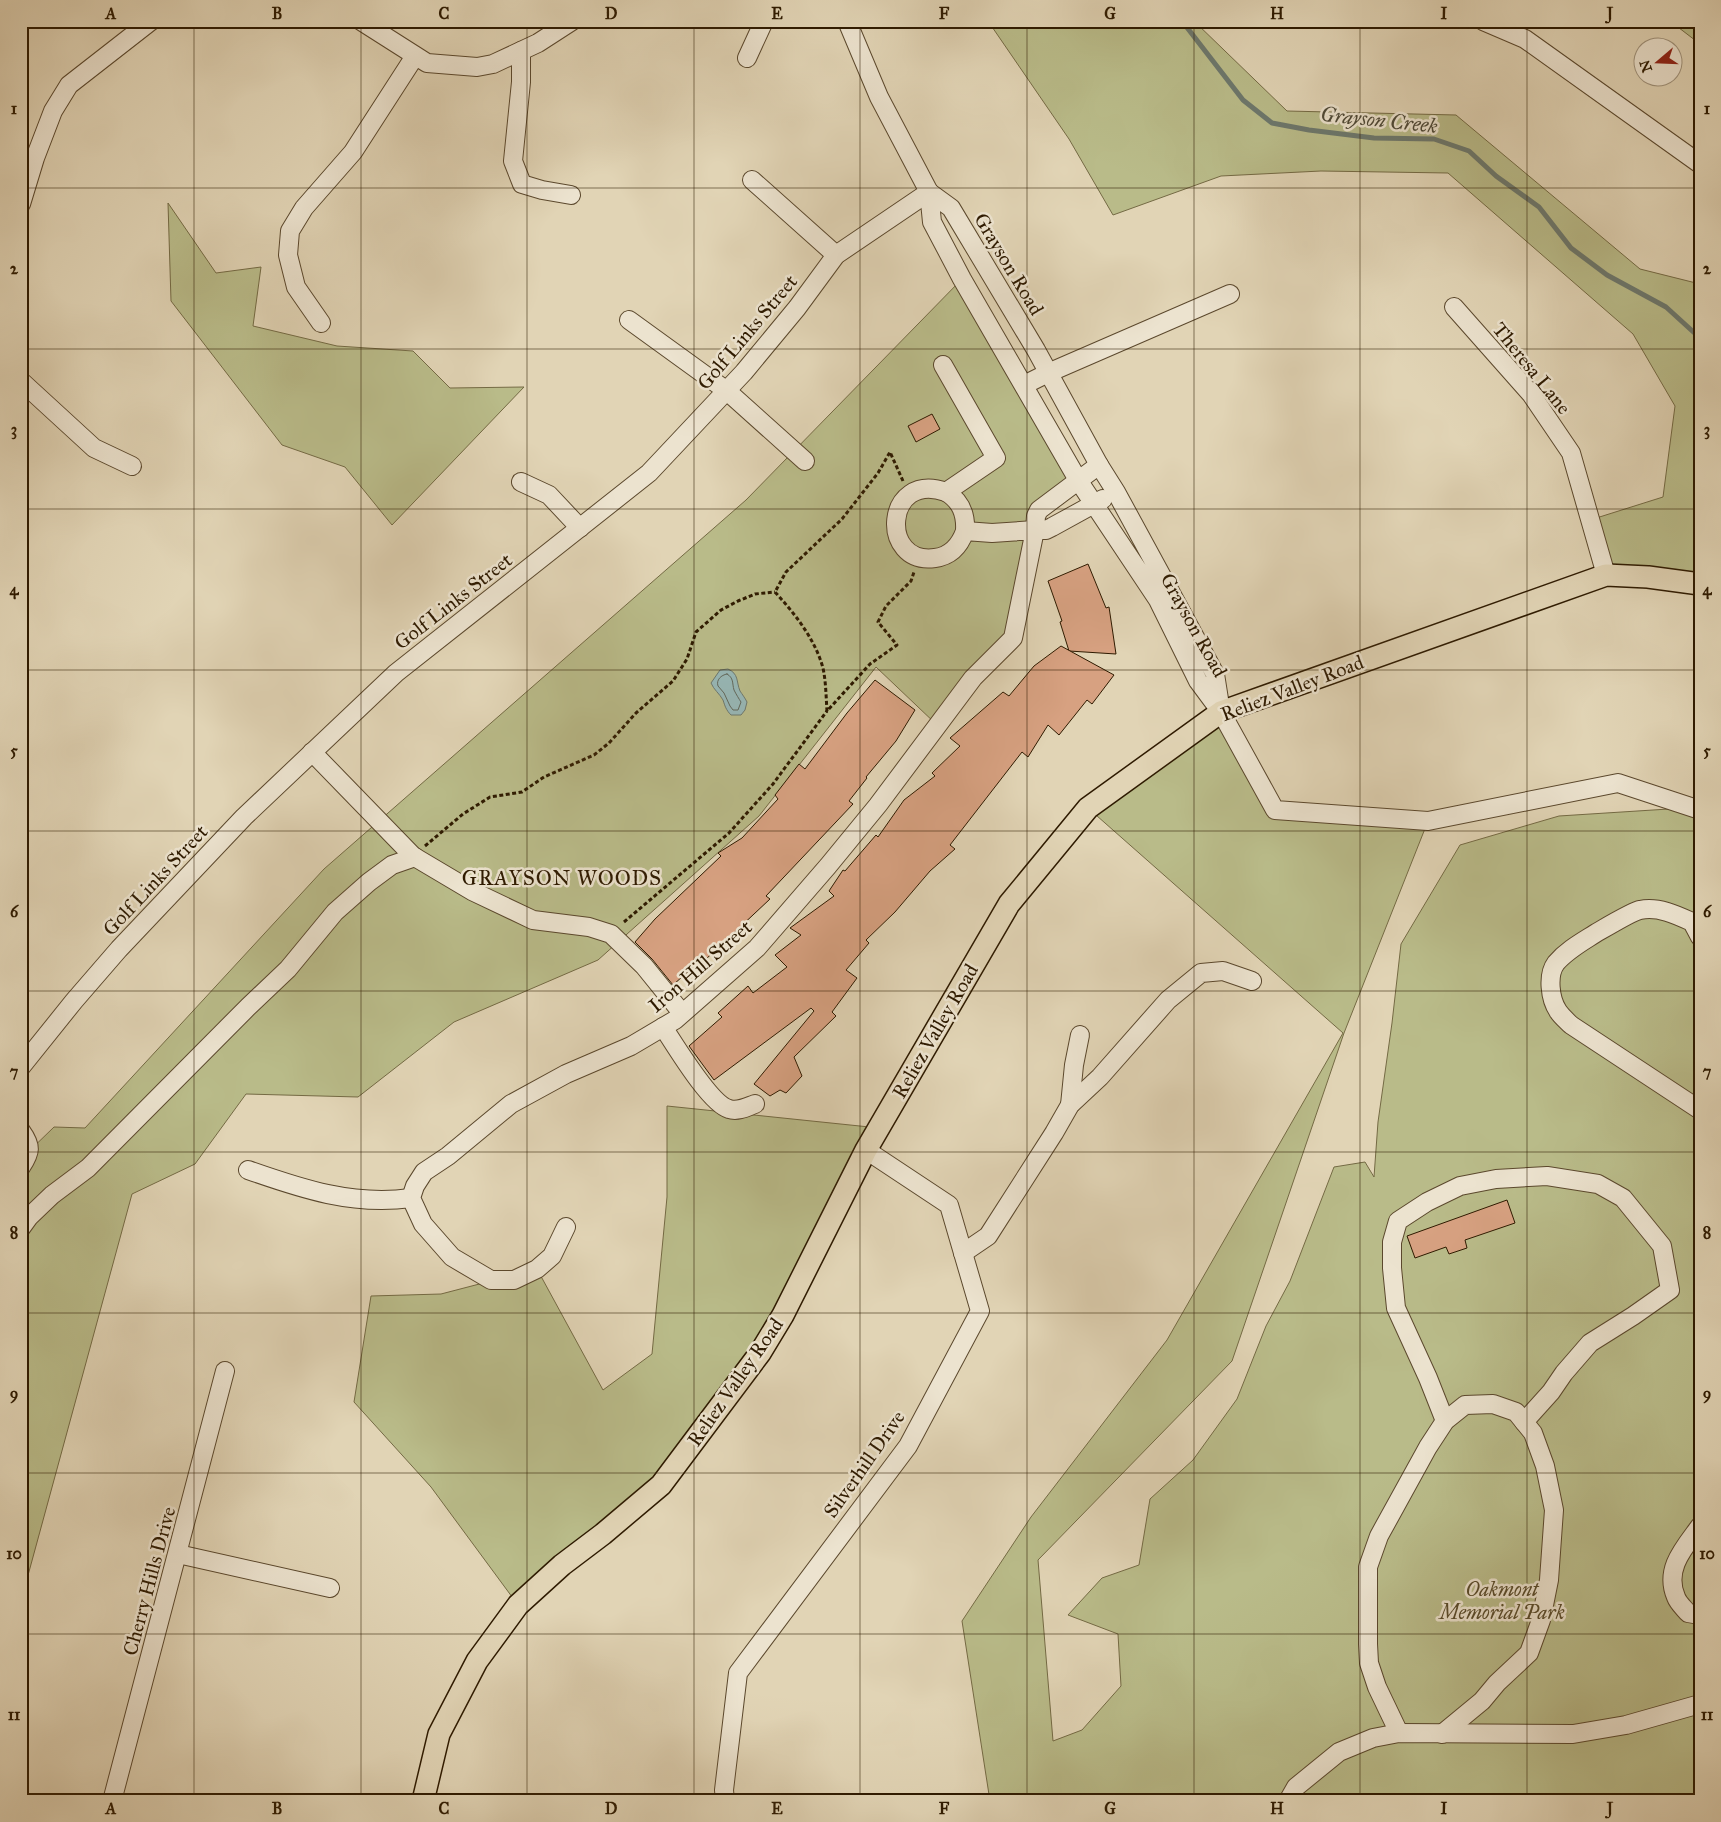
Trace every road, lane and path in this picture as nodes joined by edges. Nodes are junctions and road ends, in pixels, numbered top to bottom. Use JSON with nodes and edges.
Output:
{"nodes":[{"id":1,"x":151,"y":21,"type":"edge"},
{"id":2,"x":361,"y":21,"type":"edge"},
{"id":3,"x":572,"y":21,"type":"edge"},
{"id":4,"x":764,"y":21,"type":"edge"},
{"id":5,"x":847,"y":21,"type":"edge"},
{"id":6,"x":1484,"y":21,"type":"edge"},
{"id":7,"x":522,"y":51,"type":"junction"},
{"id":8,"x":415,"y":56,"type":"junction"},
{"id":9,"x":746,"y":58,"type":"dead end"},
{"id":10,"x":1700,"y":164,"type":"edge"},
{"id":11,"x":752,"y":180,"type":"dead end"},
{"id":12,"x":929,"y":192,"type":"junction"},
{"id":13,"x":571,"y":195,"type":"dead end"},
{"id":14,"x":21,"y":204,"type":"edge"},
{"id":15,"x":836,"y":255,"type":"junction"},
{"id":16,"x":1230,"y":294,"type":"dead end"},
{"id":17,"x":1454,"y":306,"type":"dead end"},
{"id":18,"x":628,"y":320,"type":"dead end"},
{"id":19,"x":321,"y":323,"type":"dead end"},
{"id":20,"x":943,"y":364,"type":"dead end"},
{"id":21,"x":1048,"y":373,"type":"junction"},
{"id":22,"x":21,"y":382,"type":"edge"},
{"id":23,"x":1024,"y":385,"type":"junction"},
{"id":24,"x":727,"y":391,"type":"junction"},
{"id":25,"x":804,"y":461,"type":"dead end"},
{"id":26,"x":1099,"y":465,"type":"junction"},
{"id":27,"x":132,"y":466,"type":"dead end"},
{"id":28,"x":1078,"y":480,"type":"junction"},
{"id":29,"x":520,"y":482,"type":"dead end"},
{"id":30,"x":946,"y":492,"type":"junction"},
{"id":31,"x":1116,"y":492,"type":"junction"},
{"id":32,"x":910,"y":495,"type":"junction"},
{"id":33,"x":1094,"y":504,"type":"junction"},
{"id":34,"x":580,"y":528,"type":"junction"},
{"id":35,"x":1035,"y":530,"type":"junction"},
{"id":36,"x":965,"y":531,"type":"junction"},
{"id":37,"x":919,"y":557,"type":"junction"},
{"id":38,"x":1606,"y":575,"type":"junction"},
{"id":39,"x":1700,"y":584,"type":"edge"},
{"id":40,"x":775,"y":592,"type":"junction"},
{"id":41,"x":827,"y":711,"type":"junction"},
{"id":42,"x":1221,"y":712,"type":"junction"},
{"id":43,"x":312,"y":752,"type":"junction"},
{"id":44,"x":1700,"y":810,"type":"edge"},
{"id":45,"x":414,"y":856,"type":"junction"},
{"id":46,"x":611,"y":934,"type":"junction"},
{"id":47,"x":1700,"y":937,"type":"edge"},
{"id":48,"x":1252,"y":981,"type":"dead end"},
{"id":49,"x":682,"y":1014,"type":"junction"},
{"id":50,"x":662,"y":1027,"type":"junction"},
{"id":51,"x":1080,"y":1035,"type":"dead end"},
{"id":52,"x":21,"y":1067,"type":"edge"},
{"id":53,"x":755,"y":1104,"type":"dead end"},
{"id":54,"x":1070,"y":1105,"type":"junction"},
{"id":55,"x":1700,"y":1110,"type":"edge"},
{"id":56,"x":21,"y":1131,"type":"edge"},
{"id":57,"x":866,"y":1150,"type":"junction"},
{"id":58,"x":21,"y":1167,"type":"edge"},
{"id":59,"x":248,"y":1170,"type":"dead end"},
{"id":60,"x":411,"y":1198,"type":"junction"},
{"id":61,"x":566,"y":1227,"type":"dead end"},
{"id":62,"x":21,"y":1228,"type":"edge"},
{"id":63,"x":963,"y":1253,"type":"junction"},
{"id":64,"x":225,"y":1371,"type":"dead end"},
{"id":65,"x":1445,"y":1421,"type":"junction"},
{"id":66,"x":1524,"y":1422,"type":"junction"},
{"id":67,"x":1700,"y":1526,"type":"edge"},
{"id":68,"x":178,"y":1554,"type":"junction"},
{"id":69,"x":330,"y":1588,"type":"dead end"},
{"id":70,"x":1700,"y":1615,"type":"edge"},
{"id":71,"x":1700,"y":1704,"type":"edge"},
{"id":72,"x":1399,"y":1733,"type":"junction"},
{"id":73,"x":1442,"y":1734,"type":"junction"},
{"id":74,"x":112,"y":1801,"type":"edge"},
{"id":75,"x":423,"y":1801,"type":"edge"},
{"id":76,"x":726,"y":1801,"type":"edge"},
{"id":77,"x":1288,"y":1801,"type":"edge"}],
"edges":[{"from":1,"to":14,"type":"street"},
{"from":2,"to":8,"type":"street"},
{"from":3,"to":7,"type":"street"},
{"from":4,"to":9,"type":"street"},
{"from":5,"to":12,"type":"street","name":"Grayson Road"},
{"from":6,"to":10,"type":"street"},
{"from":7,"to":8,"type":"street"},
{"from":7,"to":13,"type":"street"},
{"from":8,"to":19,"type":"street"},
{"from":11,"to":15,"type":"street"},
{"from":12,"to":15,"type":"street","name":"Golf Links Street"},
{"from":12,"to":21,"type":"street","name":"Grayson Road"},
{"from":12,"to":23,"type":"street","name":"Grayson Road"},
{"from":15,"to":24,"type":"street","name":"Golf Links Street"},
{"from":16,"to":21,"type":"street"},
{"from":17,"to":38,"type":"street","name":"Theresa Lane"},
{"from":18,"to":24,"type":"street"},
{"from":20,"to":30,"type":"street"},
{"from":21,"to":23,"type":"street"},
{"from":21,"to":26,"type":"street","name":"Grayson Road"},
{"from":22,"to":27,"type":"street"},
{"from":23,"to":28,"type":"street","name":"Grayson Road"},
{"from":24,"to":25,"type":"street"},
{"from":24,"to":34,"type":"street","name":"Golf Links Street"},
{"from":26,"to":28,"type":"street","name":"Iron Hill Street"},
{"from":26,"to":31,"type":"street","name":"Grayson Road"},
{"from":28,"to":33,"type":"street","name":"Grayson Road"},
{"from":28,"to":35,"type":"street","name":"Iron Hill Street"},
{"from":29,"to":34,"type":"street"},
{"from":30,"to":32,"type":"street"},
{"from":30,"to":36,"type":"street"},
{"from":31,"to":33,"type":"street"},
{"from":31,"to":42,"type":"street","name":"Grayson Road"},
{"from":32,"to":37,"type":"street"},
{"from":32,"to":40,"type":"path"},
{"from":33,"to":35,"type":"street"},
{"from":33,"to":42,"type":"street","name":"Grayson Road"},
{"from":34,"to":43,"type":"street","name":"Golf Links Street"},
{"from":35,"to":36,"type":"street"},
{"from":35,"to":49,"type":"street","name":"Iron Hill Street"},
{"from":36,"to":37,"type":"street"},
{"from":37,"to":41,"type":"path"},
{"from":38,"to":39,"type":"main road","name":"Reliez Valley Road"},
{"from":38,"to":42,"type":"main road","name":"Reliez Valley Road"},
{"from":40,"to":41,"type":"path"},
{"from":40,"to":45,"type":"path"},
{"from":41,"to":46,"type":"path"},
{"from":42,"to":44,"type":"street"},
{"from":42,"to":57,"type":"main road","name":"Reliez Valley Road"},
{"from":43,"to":45,"type":"street"},
{"from":43,"to":52,"type":"street","name":"Golf Links Street"},
{"from":45,"to":46,"type":"street"},
{"from":45,"to":62,"type":"street"},
{"from":46,"to":49,"type":"street"},
{"from":47,"to":55,"type":"street"},
{"from":48,"to":54,"type":"street"},
{"from":49,"to":50,"type":"street","name":"Iron Hill Street"},
{"from":50,"to":53,"type":"street"},
{"from":50,"to":60,"type":"street","name":"Iron Hill Street"},
{"from":51,"to":54,"type":"street"},
{"from":54,"to":63,"type":"street"},
{"from":56,"to":58,"type":"street"},
{"from":57,"to":63,"type":"street","name":"Silverhill Drive"},
{"from":57,"to":75,"type":"main road","name":"Reliez Valley Road"},
{"from":59,"to":60,"type":"street"},
{"from":60,"to":61,"type":"street"},
{"from":63,"to":76,"type":"street","name":"Silverhill Drive"},
{"from":64,"to":68,"type":"street","name":"Cherry Hills Drive"},
{"from":65,"to":66,"type":"street"},
{"from":65,"to":66,"type":"street"},
{"from":65,"to":72,"type":"street"},
{"from":66,"to":73,"type":"street"},
{"from":67,"to":70,"type":"street"},
{"from":68,"to":69,"type":"street"},
{"from":68,"to":74,"type":"street","name":"Cherry Hills Drive"},
{"from":71,"to":73,"type":"street"},
{"from":72,"to":73,"type":"street"},
{"from":72,"to":77,"type":"street"}]}
